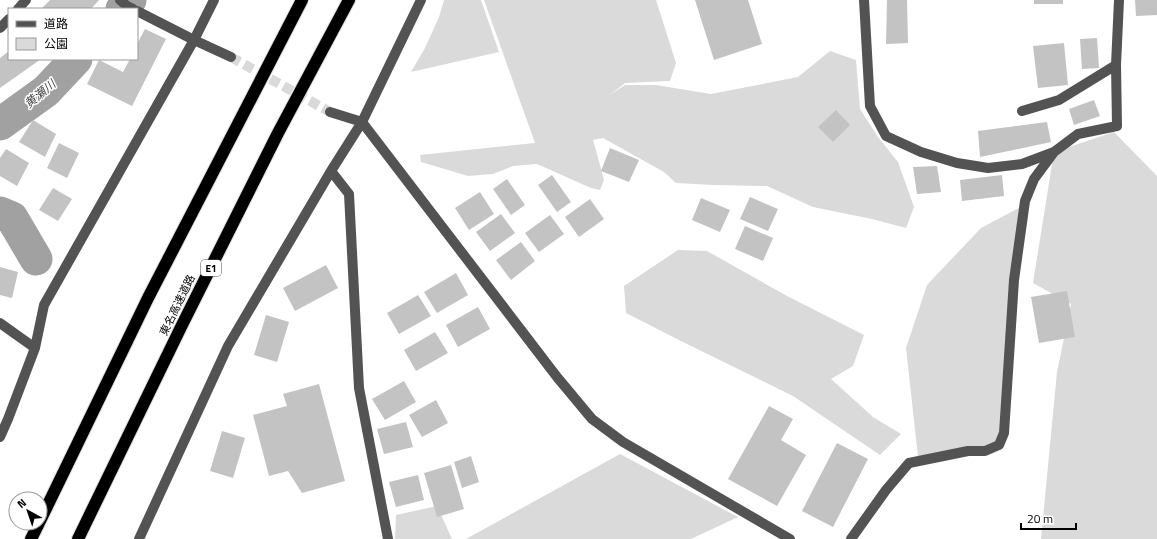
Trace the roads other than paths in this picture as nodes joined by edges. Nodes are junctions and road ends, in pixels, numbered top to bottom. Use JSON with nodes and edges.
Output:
{"nodes":[{"id":1,"x":26,"y":0,"type":"edge"},
{"id":2,"x":120,"y":0,"type":"edge"},
{"id":3,"x":214,"y":0,"type":"edge"},
{"id":4,"x":302,"y":0,"type":"edge"},
{"id":5,"x":349,"y":0,"type":"edge"},
{"id":6,"x":421,"y":0,"type":"edge"},
{"id":7,"x":864,"y":0,"type":"edge"},
{"id":8,"x":1119,"y":0,"type":"edge"},
{"id":9,"x":19,"y":8,"type":"edge"},
{"id":10,"x":131,"y":8,"type":"edge"},
{"id":11,"x":138,"y":12,"type":"edge"},
{"id":12,"x":8,"y":20,"type":"edge"},
{"id":13,"x":0,"y":28,"type":"edge"},
{"id":14,"x":194,"y":40,"type":"junction"},
{"id":15,"x":232,"y":57,"type":"tunnel mouth"},
{"id":16,"x":1116,"y":64,"type":"junction"},
{"id":17,"x":1022,"y":111,"type":"dead end"},
{"id":18,"x":330,"y":112,"type":"tunnel mouth"},
{"id":19,"x":362,"y":122,"type":"junction"},
{"id":20,"x":1054,"y":152,"type":"junction"},
{"id":21,"x":331,"y":171,"type":"junction"},
{"id":22,"x":0,"y":323,"type":"edge"},
{"id":23,"x":35,"y":348,"type":"junction"},
{"id":24,"x":4,"y":417,"type":"edge"},
{"id":25,"x":0,"y":437,"type":"edge"},
{"id":26,"x":48,"y":505,"type":"edge"},
{"id":27,"x":78,"y":539,"type":"edge"},
{"id":28,"x":139,"y":539,"type":"edge"},
{"id":29,"x":388,"y":539,"type":"edge"},
{"id":30,"x":790,"y":539,"type":"edge"},
{"id":31,"x":850,"y":539,"type":"edge"}],
"edges":[{"from":1,"to":9,"type":"street"},
{"from":2,"to":10,"type":"street"},
{"from":3,"to":14,"type":"street"},
{"from":4,"to":26,"type":"highway"},
{"from":5,"to":27,"type":"highway","name":"東名高速道路","number":"E1"},
{"from":6,"to":19,"type":"street"},
{"from":7,"to":20,"type":"street"},
{"from":8,"to":16,"type":"street"},
{"from":11,"to":14,"type":"street"},
{"from":12,"to":13,"type":"street"},
{"from":14,"to":15,"type":"street"},
{"from":14,"to":23,"type":"street"},
{"from":16,"to":17,"type":"street"},
{"from":16,"to":20,"type":"street"},
{"from":18,"to":19,"type":"street"},
{"from":19,"to":21,"type":"street"},
{"from":19,"to":30,"type":"street"},
{"from":20,"to":31,"type":"street"},
{"from":21,"to":28,"type":"street"},
{"from":21,"to":29,"type":"street"},
{"from":22,"to":23,"type":"street"},
{"from":23,"to":24,"type":"street"},
{"from":24,"to":25,"type":"street"}]}
